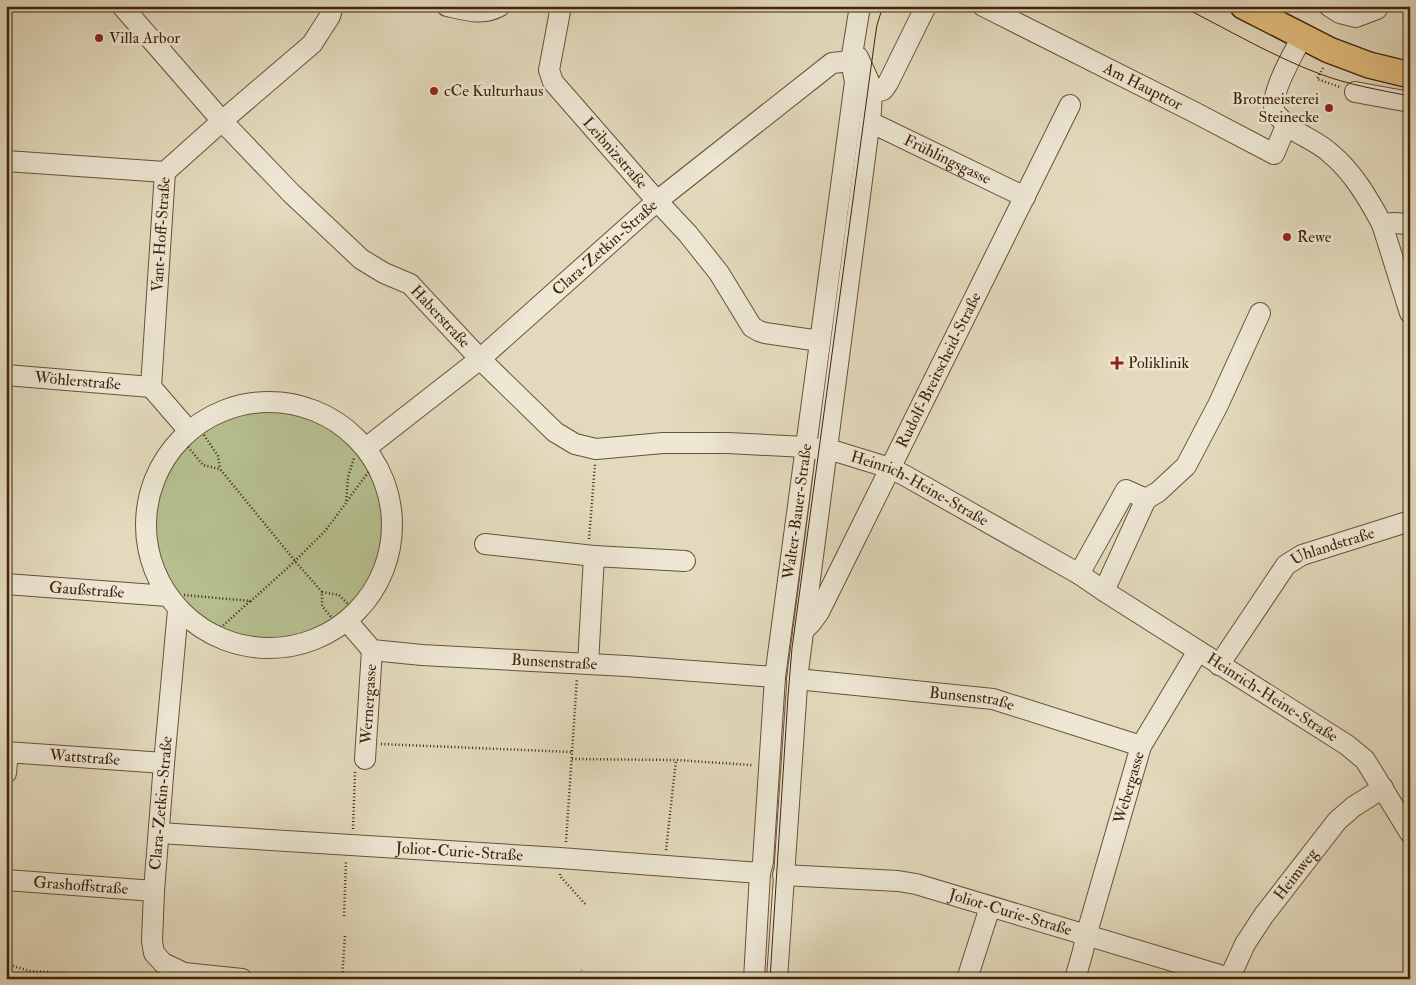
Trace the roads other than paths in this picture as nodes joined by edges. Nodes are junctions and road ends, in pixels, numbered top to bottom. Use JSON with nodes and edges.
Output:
{"nodes":[{"id":1,"x":122,"y":6,"type":"edge"},
{"id":2,"x":333,"y":6,"type":"edge"},
{"id":3,"x":447,"y":6,"type":"edge"},
{"id":4,"x":500,"y":6,"type":"edge"},
{"id":5,"x":561,"y":6,"type":"edge"},
{"id":6,"x":860,"y":6,"type":"edge"},
{"id":7,"x":926,"y":6,"type":"edge"},
{"id":8,"x":983,"y":6,"type":"edge"},
{"id":9,"x":1243,"y":6,"type":"edge"},
{"id":10,"x":1329,"y":6,"type":"edge"},
{"id":11,"x":1379,"y":6,"type":"edge"},
{"id":12,"x":1302,"y":37,"type":"junction"},
{"id":13,"x":853,"y":53,"type":"junction"},
{"id":14,"x":1410,"y":75,"type":"edge"},
{"id":15,"x":880,"y":88,"type":"junction"},
{"id":16,"x":1355,"y":92,"type":"road end"},
{"id":17,"x":1410,"y":102,"type":"edge"},
{"id":18,"x":1070,"y":105,"type":"dead end"},
{"id":19,"x":222,"y":121,"type":"junction"},
{"id":20,"x":870,"y":122,"type":"junction"},
{"id":21,"x":1286,"y":126,"type":"junction"},
{"id":22,"x":6,"y":161,"type":"edge"},
{"id":23,"x":165,"y":172,"type":"junction"},
{"id":24,"x":1025,"y":197,"type":"junction"},
{"id":25,"x":657,"y":201,"type":"junction"},
{"id":26,"x":1382,"y":224,"type":"junction"},
{"id":27,"x":1409,"y":224,"type":"edge"},
{"id":28,"x":1260,"y":313,"type":"dead end"},
{"id":29,"x":1410,"y":313,"type":"edge"},
{"id":30,"x":820,"y":340,"type":"junction"},
{"id":31,"x":480,"y":359,"type":"junction"},
{"id":32,"x":6,"y":375,"type":"edge"},
{"id":33,"x":151,"y":387,"type":"junction"},
{"id":34,"x":189,"y":431,"type":"junction"},
{"id":35,"x":805,"y":447,"type":"junction"},
{"id":36,"x":827,"y":450,"type":"junction"},
{"id":37,"x":371,"y":456,"type":"junction"},
{"id":38,"x":890,"y":468,"type":"junction"},
{"id":39,"x":1146,"y":499,"type":"junction"},
{"id":40,"x":1410,"y":520,"type":"edge"},
{"id":41,"x":485,"y":544,"type":"dead end"},
{"id":42,"x":591,"y":556,"type":"junction"},
{"id":43,"x":685,"y":561,"type":"dead end"},
{"id":44,"x":1079,"y":574,"type":"junction"},
{"id":45,"x":6,"y":584,"type":"edge"},
{"id":46,"x":1104,"y":591,"type":"junction"},
{"id":47,"x":173,"y":603,"type":"junction"},
{"id":48,"x":348,"y":620,"type":"junction"},
{"id":49,"x":802,"y":631,"type":"junction"},
{"id":50,"x":372,"y":650,"type":"junction"},
{"id":51,"x":1198,"y":651,"type":"junction"},
{"id":52,"x":583,"y":664,"type":"junction"},
{"id":53,"x":1219,"y":665,"type":"junction"},
{"id":54,"x":774,"y":678,"type":"junction"},
{"id":55,"x":797,"y":679,"type":"junction"},
{"id":56,"x":1141,"y":746,"type":"junction"},
{"id":57,"x":366,"y":751,"type":"road end"},
{"id":58,"x":7,"y":752,"type":"edge"},
{"id":59,"x":164,"y":763,"type":"junction"},
{"id":60,"x":6,"y":773,"type":"edge"},
{"id":61,"x":1384,"y":788,"type":"junction"},
{"id":62,"x":159,"y":833,"type":"junction"},
{"id":63,"x":1410,"y":834,"type":"edge"},
{"id":64,"x":760,"y":873,"type":"junction"},
{"id":65,"x":783,"y":875,"type":"junction"},
{"id":66,"x":6,"y":880,"type":"edge"},
{"id":67,"x":154,"y":891,"type":"junction"},
{"id":68,"x":990,"y":907,"type":"junction"},
{"id":69,"x":1086,"y":936,"type":"junction"},
{"id":70,"x":183,"y":976,"type":"edge"},
{"id":71,"x":1230,"y":978,"type":"edge"},
{"id":72,"x":242,"y":979,"type":"edge"},
{"id":73,"x":754,"y":979,"type":"edge"},
{"id":74,"x":777,"y":979,"type":"edge"},
{"id":75,"x":967,"y":979,"type":"edge"},
{"id":76,"x":1075,"y":979,"type":"edge"}],
"edges":[{"from":1,"to":19,"type":"street","name":"Haberstraße"},
{"from":2,"to":19,"type":"street","name":"Vant-Hoff-Straße"},
{"from":3,"to":4,"type":"street"},
{"from":5,"to":25,"type":"street","name":"Leibnizstraße"},
{"from":6,"to":13,"type":"street","name":"Walter-Bauer-Straße"},
{"from":7,"to":15,"type":"street","name":"Walter-Bauer-Straße"},
{"from":8,"to":21,"type":"street","name":"Am Haupttor"},
{"from":9,"to":12,"type":"main road"},
{"from":10,"to":11,"type":"street"},
{"from":12,"to":14,"type":"main road"},
{"from":12,"to":21,"type":"street"},
{"from":13,"to":15,"type":"street","name":"Walter-Bauer-Straße"},
{"from":13,"to":25,"type":"street","name":"Clara-Zetkin-Straße"},
{"from":13,"to":30,"type":"street","name":"Walter-Bauer-Straße"},
{"from":15,"to":20,"type":"street","name":"Walter-Bauer-Straße"},
{"from":16,"to":17,"type":"street"},
{"from":18,"to":24,"type":"street","name":"Rudolf-Breitscheid-Straße"},
{"from":19,"to":23,"type":"street","name":"Vant-Hoff-Straße"},
{"from":19,"to":31,"type":"street","name":"Haberstraße"},
{"from":20,"to":24,"type":"street","name":"Frühlingsgasse"},
{"from":20,"to":36,"type":"street","name":"Walter-Bauer-Straße"},
{"from":21,"to":26,"type":"street"},
{"from":22,"to":23,"type":"street"},
{"from":23,"to":33,"type":"street","name":"Vant-Hoff-Straße"},
{"from":24,"to":38,"type":"street","name":"Rudolf-Breitscheid-Straße"},
{"from":25,"to":30,"type":"street","name":"Leibnizstraße"},
{"from":25,"to":31,"type":"street","name":"Clara-Zetkin-Straße"},
{"from":26,"to":27,"type":"street"},
{"from":26,"to":29,"type":"street"},
{"from":28,"to":39,"type":"street"},
{"from":30,"to":35,"type":"street","name":"Walter-Bauer-Straße"},
{"from":31,"to":35,"type":"street","name":"Haberstraße"},
{"from":31,"to":37,"type":"street","name":"Clara-Zetkin-Straße"},
{"from":32,"to":33,"type":"street","name":"Wöhlerstraße"},
{"from":33,"to":34,"type":"street"},
{"from":34,"to":37,"type":"street"},
{"from":34,"to":47,"type":"street"},
{"from":35,"to":36,"type":"street","name":"Heinrich-Heine-Straße"},
{"from":35,"to":54,"type":"street","name":"Walter-Bauer-Straße"},
{"from":36,"to":38,"type":"street","name":"Heinrich-Heine-Straße"},
{"from":36,"to":49,"type":"street","name":"Walter-Bauer-Straße"},
{"from":37,"to":48,"type":"street"},
{"from":38,"to":44,"type":"street","name":"Heinrich-Heine-Straße"},
{"from":38,"to":49,"type":"street","name":"Rudolf-Breitscheid-Straße"},
{"from":39,"to":44,"type":"street"},
{"from":39,"to":46,"type":"street"},
{"from":40,"to":53,"type":"street","name":"Uhlandstraße"},
{"from":41,"to":42,"type":"street"},
{"from":42,"to":43,"type":"street"},
{"from":42,"to":52,"type":"street"},
{"from":44,"to":46,"type":"street","name":"Heinrich-Heine-Straße"},
{"from":45,"to":47,"type":"street","name":"Gaußstraße"},
{"from":46,"to":51,"type":"street","name":"Heinrich-Heine-Straße"},
{"from":47,"to":48,"type":"street"},
{"from":47,"to":59,"type":"street","name":"Clara-Zetkin-Straße"},
{"from":48,"to":50,"type":"street"},
{"from":49,"to":55,"type":"street","name":"Walter-Bauer-Straße"},
{"from":50,"to":52,"type":"street","name":"Bunsenstraße"},
{"from":50,"to":57,"type":"street","name":"Wernergasse"},
{"from":51,"to":53,"type":"street","name":"Heinrich-Heine-Straße"},
{"from":51,"to":56,"type":"street","name":"Webergasse"},
{"from":52,"to":54,"type":"street","name":"Bunsenstraße"},
{"from":53,"to":61,"type":"street","name":"Heinrich-Heine-Straße"},
{"from":54,"to":64,"type":"street","name":"Walter-Bauer-Straße"},
{"from":55,"to":56,"type":"street","name":"Bunsenstraße"},
{"from":55,"to":65,"type":"street","name":"Walter-Bauer-Straße"},
{"from":56,"to":69,"type":"street","name":"Webergasse"},
{"from":58,"to":59,"type":"street","name":"Wattstraße"},
{"from":58,"to":60,"type":"street"},
{"from":59,"to":62,"type":"street","name":"Clara-Zetkin-Straße"},
{"from":61,"to":63,"type":"street","name":"Heinrich-Heine-Straße"},
{"from":61,"to":71,"type":"street","name":"Heimweg"},
{"from":62,"to":64,"type":"street","name":"Joliot-Curie-Straße"},
{"from":62,"to":67,"type":"street","name":"Clara-Zetkin-Straße"},
{"from":64,"to":73,"type":"street","name":"Walter-Bauer-Straße"},
{"from":65,"to":68,"type":"street","name":"Joliot-Curie-Straße"},
{"from":65,"to":74,"type":"street","name":"Walter-Bauer-Straße"},
{"from":66,"to":67,"type":"street","name":"Grashoffstraße"},
{"from":67,"to":70,"type":"street","name":"Clara-Zetkin-Straße"},
{"from":68,"to":69,"type":"street","name":"Joliot-Curie-Straße"},
{"from":68,"to":75,"type":"street"},
{"from":69,"to":71,"type":"street","name":"Joliot-Curie-Straße"},
{"from":69,"to":76,"type":"street","name":"Webergasse"},
{"from":70,"to":72,"type":"street"}]}
